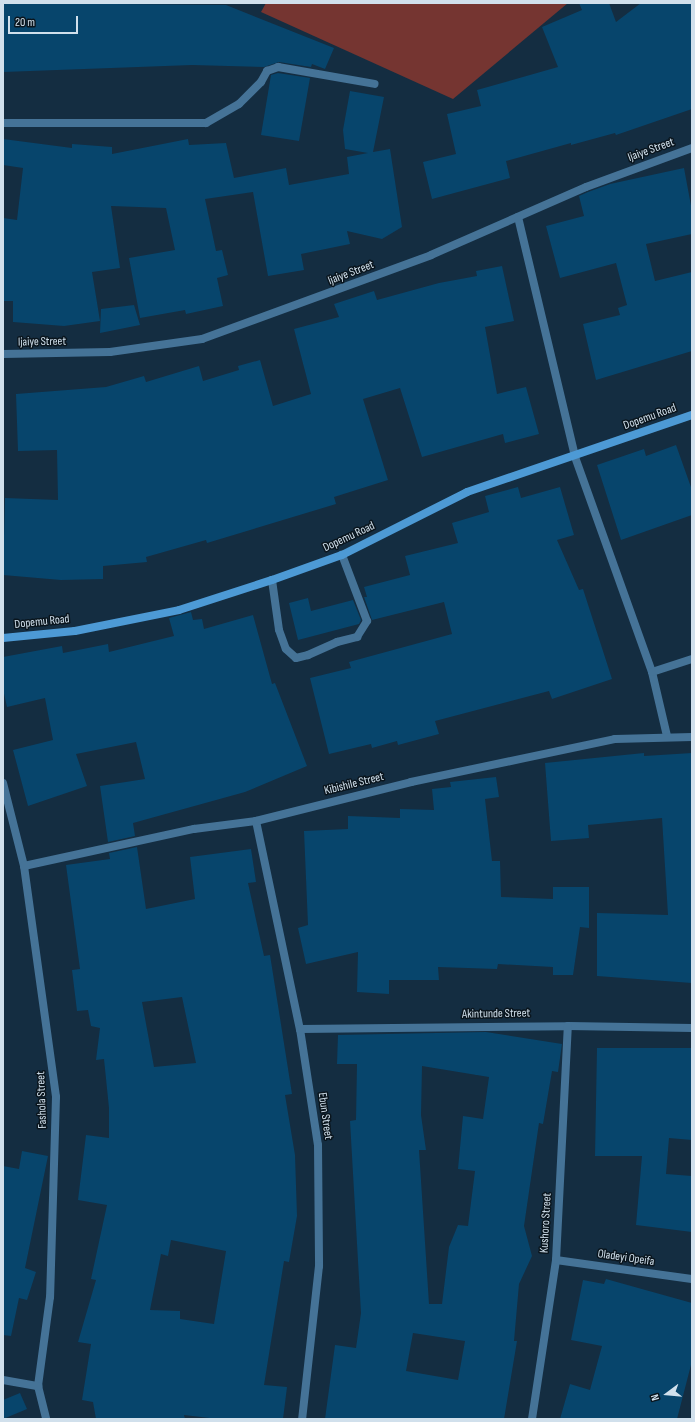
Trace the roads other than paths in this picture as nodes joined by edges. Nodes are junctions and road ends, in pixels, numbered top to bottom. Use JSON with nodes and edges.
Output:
{"nodes":[{"id":1,"x":375,"y":84,"type":"dead end"},
{"id":2,"x":3,"y":122,"type":"edge"},
{"id":3,"x":692,"y":148,"type":"edge"},
{"id":4,"x":518,"y":217,"type":"junction"},
{"id":5,"x":3,"y":354,"type":"edge"},
{"id":6,"x":692,"y":415,"type":"edge"},
{"id":7,"x":575,"y":457,"type":"junction"},
{"id":8,"x":342,"y":555,"type":"junction"},
{"id":9,"x":272,"y":580,"type":"junction"},
{"id":10,"x":3,"y":638,"type":"edge"},
{"id":11,"x":692,"y":659,"type":"edge"},
{"id":12,"x":652,"y":672,"type":"junction"},
{"id":13,"x":667,"y":736,"type":"junction"},
{"id":14,"x":692,"y":737,"type":"edge"},
{"id":15,"x":3,"y":783,"type":"edge"},
{"id":16,"x":256,"y":821,"type":"junction"},
{"id":17,"x":24,"y":866,"type":"junction"},
{"id":18,"x":568,"y":1026,"type":"junction"},
{"id":19,"x":692,"y":1028,"type":"edge"},
{"id":20,"x":300,"y":1029,"type":"junction"},
{"id":21,"x":556,"y":1260,"type":"junction"},
{"id":22,"x":692,"y":1279,"type":"edge"},
{"id":23,"x":3,"y":1380,"type":"edge"},
{"id":24,"x":38,"y":1386,"type":"junction"},
{"id":25,"x":46,"y":1419,"type":"edge"},
{"id":26,"x":302,"y":1419,"type":"edge"},
{"id":27,"x":532,"y":1419,"type":"edge"}],
"edges":[{"from":1,"to":2,"type":"street"},
{"from":3,"to":4,"type":"street","name":"Ijaiye Street"},
{"from":4,"to":5,"type":"street","name":"Ijaiye Street"},
{"from":4,"to":7,"type":"street"},
{"from":6,"to":7,"type":"main road","name":"Dopemu Road"},
{"from":7,"to":8,"type":"main road","name":"Dopemu Road"},
{"from":7,"to":12,"type":"street"},
{"from":8,"to":9,"type":"main road","name":"Dopemu Road"},
{"from":8,"to":9,"type":"street"},
{"from":9,"to":10,"type":"main road","name":"Dopemu Road"},
{"from":11,"to":12,"type":"street"},
{"from":12,"to":13,"type":"street"},
{"from":13,"to":14,"type":"street","name":"Kibishile Street"},
{"from":13,"to":16,"type":"street","name":"Kibishile Street"},
{"from":15,"to":17,"type":"street","name":"Fashola Street"},
{"from":16,"to":17,"type":"street","name":"Kibishile Street"},
{"from":16,"to":20,"type":"street","name":"Ebun Street"},
{"from":17,"to":24,"type":"street","name":"Fashola Street"},
{"from":18,"to":19,"type":"street","name":"Akintunde Street"},
{"from":18,"to":20,"type":"street","name":"Akintunde Street"},
{"from":18,"to":21,"type":"street","name":"Kushoro Street"},
{"from":20,"to":26,"type":"street","name":"Ebun Street"},
{"from":21,"to":22,"type":"street","name":"Oladeyi Opeifa"},
{"from":21,"to":27,"type":"street","name":"Kushoro Street"},
{"from":23,"to":24,"type":"street"},
{"from":24,"to":25,"type":"street","name":"Fashola Street"}]}
